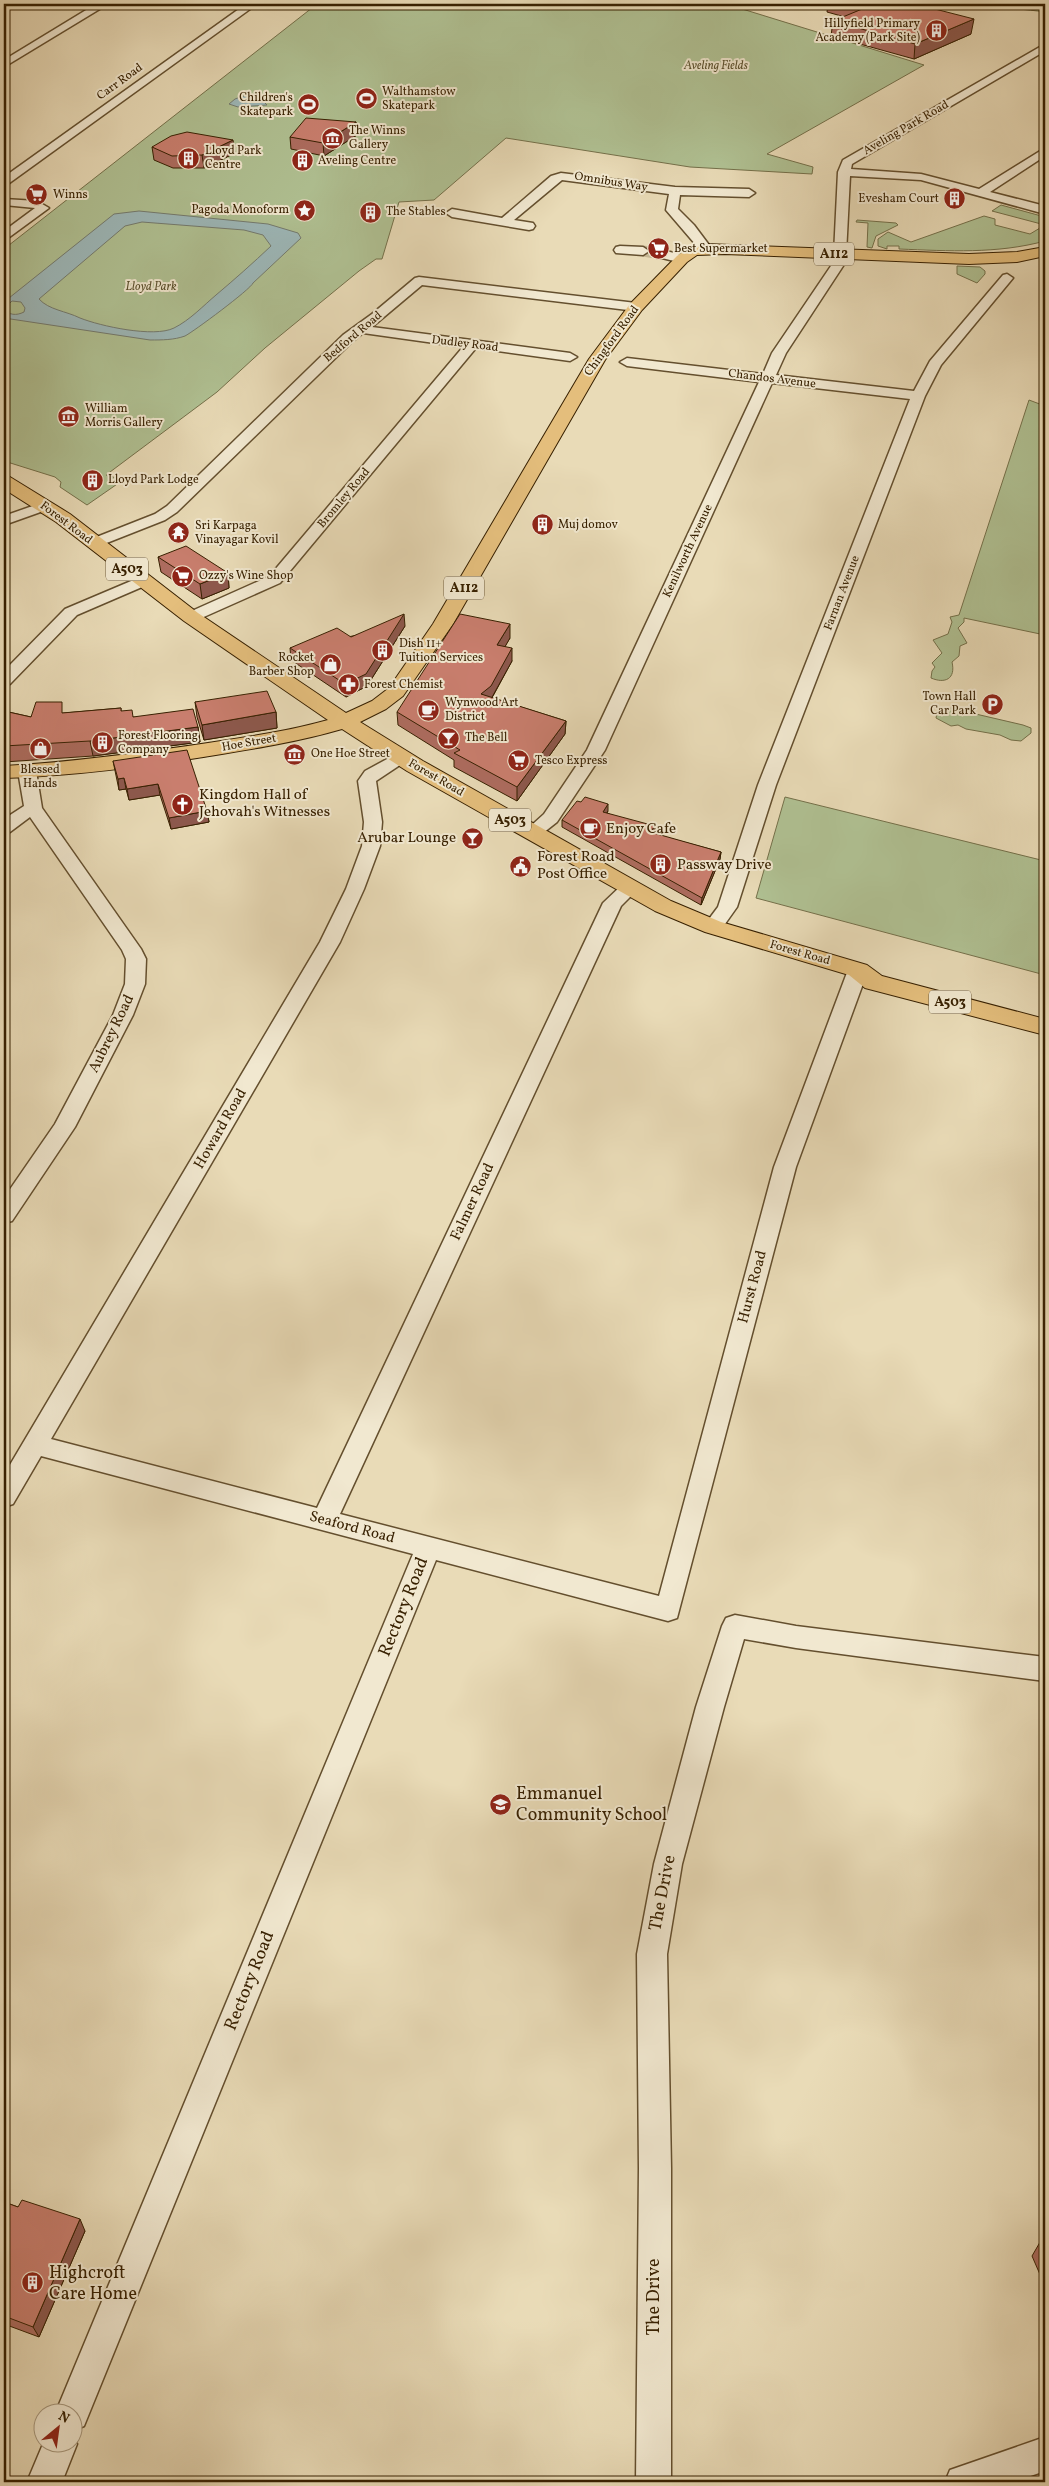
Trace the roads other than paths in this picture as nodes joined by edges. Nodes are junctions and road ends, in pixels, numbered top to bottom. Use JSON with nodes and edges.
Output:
{"nodes":[{"id":1,"x":102,"y":4,"type":"edge"},
{"id":2,"x":252,"y":4,"type":"edge"},
{"id":3,"x":1045,"y":48,"type":"edge"},
{"id":4,"x":4,"y":64,"type":"edge"},
{"id":5,"x":1045,"y":151,"type":"edge"},
{"id":6,"x":844,"y":172,"type":"junction"},
{"id":7,"x":4,"y":182,"type":"edge"},
{"id":8,"x":675,"y":191,"type":"junction"},
{"id":9,"x":749,"y":193,"type":"dead end"},
{"id":10,"x":980,"y":193,"type":"junction"},
{"id":11,"x":4,"y":202,"type":"edge"},
{"id":12,"x":1045,"y":210,"type":"edge"},
{"id":13,"x":452,"y":213,"type":"dead end"},
{"id":14,"x":505,"y":222,"type":"junction"},
{"id":15,"x":529,"y":226,"type":"dead end"},
{"id":16,"x":4,"y":237,"type":"edge"},
{"id":17,"x":706,"y":249,"type":"junction"},
{"id":18,"x":620,"y":250,"type":"dead end"},
{"id":19,"x":642,"y":251,"type":"tunnel mouth"},
{"id":20,"x":1045,"y":252,"type":"edge"},
{"id":21,"x":662,"y":254,"type":"tunnel mouth"},
{"id":22,"x":682,"y":259,"type":"junction"},
{"id":23,"x":839,"y":259,"type":"junction"},
{"id":24,"x":1007,"y":278,"type":"dead end"},
{"id":25,"x":636,"y":307,"type":"junction"},
{"id":26,"x":360,"y":330,"type":"junction"},
{"id":27,"x":472,"y":345,"type":"junction"},
{"id":28,"x":570,"y":356,"type":"dead end"},
{"id":29,"x":627,"y":362,"type":"dead end"},
{"id":30,"x":767,"y":378,"type":"junction"},
{"id":31,"x":918,"y":396,"type":"junction"},
{"id":32,"x":4,"y":481,"type":"edge"},
{"id":33,"x":44,"y":506,"type":"junction"},
{"id":34,"x":4,"y":521,"type":"edge"},
{"id":35,"x":94,"y":543,"type":"junction"},
{"id":36,"x":143,"y":581,"type":"junction"},
{"id":37,"x":198,"y":614,"type":"junction"},
{"id":38,"x":4,"y":680,"type":"edge"},
{"id":39,"x":343,"y":721,"type":"junction"},
{"id":40,"x":392,"y":762,"type":"junction"},
{"id":41,"x":27,"y":771,"type":"junction"},
{"id":42,"x":4,"y":772,"type":"edge"},
{"id":43,"x":33,"y":808,"type":"junction"},
{"id":44,"x":4,"y":828,"type":"edge"},
{"id":45,"x":532,"y":833,"type":"junction"},
{"id":46,"x":630,"y":888,"type":"junction"},
{"id":47,"x":713,"y":927,"type":"junction"},
{"id":48,"x":858,"y":970,"type":"junction"},
{"id":49,"x":1045,"y":1008,"type":"edge"},
{"id":50,"x":1045,"y":1027,"type":"edge"},
{"id":51,"x":4,"y":1215,"type":"edge"},
{"id":52,"x":36,"y":1445,"type":"junction"},
{"id":53,"x":4,"y":1497,"type":"edge"},
{"id":54,"x":324,"y":1521,"type":"junction"},
{"id":55,"x":428,"y":1549,"type":"junction"},
{"id":56,"x":668,"y":1610,"type":"joint"},
{"id":57,"x":1045,"y":1669,"type":"edge"},
{"id":58,"x":76,"y":2404,"type":"edge"},
{"id":59,"x":56,"y":2454,"type":"edge"},
{"id":60,"x":1045,"y":2454,"type":"edge"},
{"id":61,"x":44,"y":2482,"type":"edge"},
{"id":62,"x":653,"y":2482,"type":"edge"},
{"id":63,"x":962,"y":2482,"type":"edge"}],
"edges":[{"from":1,"to":4,"type":"street"},
{"from":2,"to":7,"type":"street","name":"Carr Road"},
{"from":3,"to":6,"type":"street","name":"Aveling Park Road"},
{"from":5,"to":10,"type":"street"},
{"from":6,"to":10,"type":"street"},
{"from":6,"to":23,"type":"street"},
{"from":8,"to":9,"type":"street","name":"Omnibus Way"},
{"from":8,"to":14,"type":"street","name":"Omnibus Way"},
{"from":8,"to":17,"type":"street"},
{"from":10,"to":12,"type":"street"},
{"from":11,"to":16,"type":"street"},
{"from":13,"to":14,"type":"street"},
{"from":14,"to":15,"type":"street"},
{"from":17,"to":22,"type":"main road","name":"Chingford Road","number":"A112"},
{"from":17,"to":23,"type":"main road","name":"Chingford Road","number":"A112"},
{"from":18,"to":19,"type":"street"},
{"from":20,"to":23,"type":"main road","name":"Chingford Road","number":"A112"},
{"from":21,"to":22,"type":"street"},
{"from":22,"to":25,"type":"main road","name":"Chingford Road","number":"A112"},
{"from":23,"to":30,"type":"street","name":"Kenilworth Avenue"},
{"from":24,"to":31,"type":"street","name":"Farnan Avenue"},
{"from":25,"to":26,"type":"street","name":"Bedford Road"},
{"from":25,"to":39,"type":"main road","name":"Chingford Road","number":"A112"},
{"from":26,"to":27,"type":"street","name":"Dudley Road"},
{"from":26,"to":35,"type":"street","name":"Bedford Road"},
{"from":27,"to":28,"type":"street","name":"Dudley Road"},
{"from":27,"to":37,"type":"street","name":"Bromley Road"},
{"from":29,"to":30,"type":"street","name":"Chandos Avenue"},
{"from":30,"to":31,"type":"street","name":"Chandos Avenue"},
{"from":30,"to":45,"type":"street","name":"Kenilworth Avenue"},
{"from":31,"to":47,"type":"street","name":"Farnan Avenue"},
{"from":32,"to":33,"type":"main road","name":"Forest Road","number":"A503"},
{"from":33,"to":34,"type":"street"},
{"from":33,"to":35,"type":"main road","name":"Forest Road","number":"A503"},
{"from":35,"to":36,"type":"main road","name":"Forest Road","number":"A503"},
{"from":36,"to":37,"type":"main road","name":"Forest Road","number":"A503"},
{"from":36,"to":38,"type":"street"},
{"from":37,"to":39,"type":"main road","name":"Forest Road","number":"A503"},
{"from":39,"to":40,"type":"main road","name":"Forest Road","number":"A503"},
{"from":39,"to":41,"type":"main road","name":"Hoe Street","number":"A112"},
{"from":40,"to":45,"type":"main road","name":"Forest Road","number":"A503"},
{"from":40,"to":52,"type":"street","name":"Howard Road"},
{"from":41,"to":42,"type":"main road","name":"Hoe Street","number":"A112"},
{"from":41,"to":43,"type":"street","name":"Aubrey Road"},
{"from":43,"to":44,"type":"street"},
{"from":43,"to":51,"type":"street","name":"Aubrey Road"},
{"from":45,"to":46,"type":"main road","name":"Forest Road","number":"A503"},
{"from":46,"to":47,"type":"main road","name":"Forest Road","number":"A503"},
{"from":46,"to":54,"type":"street","name":"Falmer Road"},
{"from":47,"to":48,"type":"main road","name":"Forest Road","number":"A503"},
{"from":48,"to":49,"type":"main road","name":"Forest Road","number":"A503"},
{"from":48,"to":50,"type":"main road","name":"Forest Road","number":"A503"},
{"from":48,"to":56,"type":"street","name":"Hurst Road"},
{"from":52,"to":53,"type":"street","name":"Howard Road"},
{"from":52,"to":54,"type":"street","name":"Seaford Road"},
{"from":54,"to":55,"type":"street","name":"Seaford Road"},
{"from":55,"to":56,"type":"street","name":"Seaford Road"},
{"from":55,"to":58,"type":"street","name":"Rectory Road"},
{"from":57,"to":62,"type":"street","name":"The Drive"},
{"from":59,"to":61,"type":"street"},
{"from":60,"to":63,"type":"street"}]}
